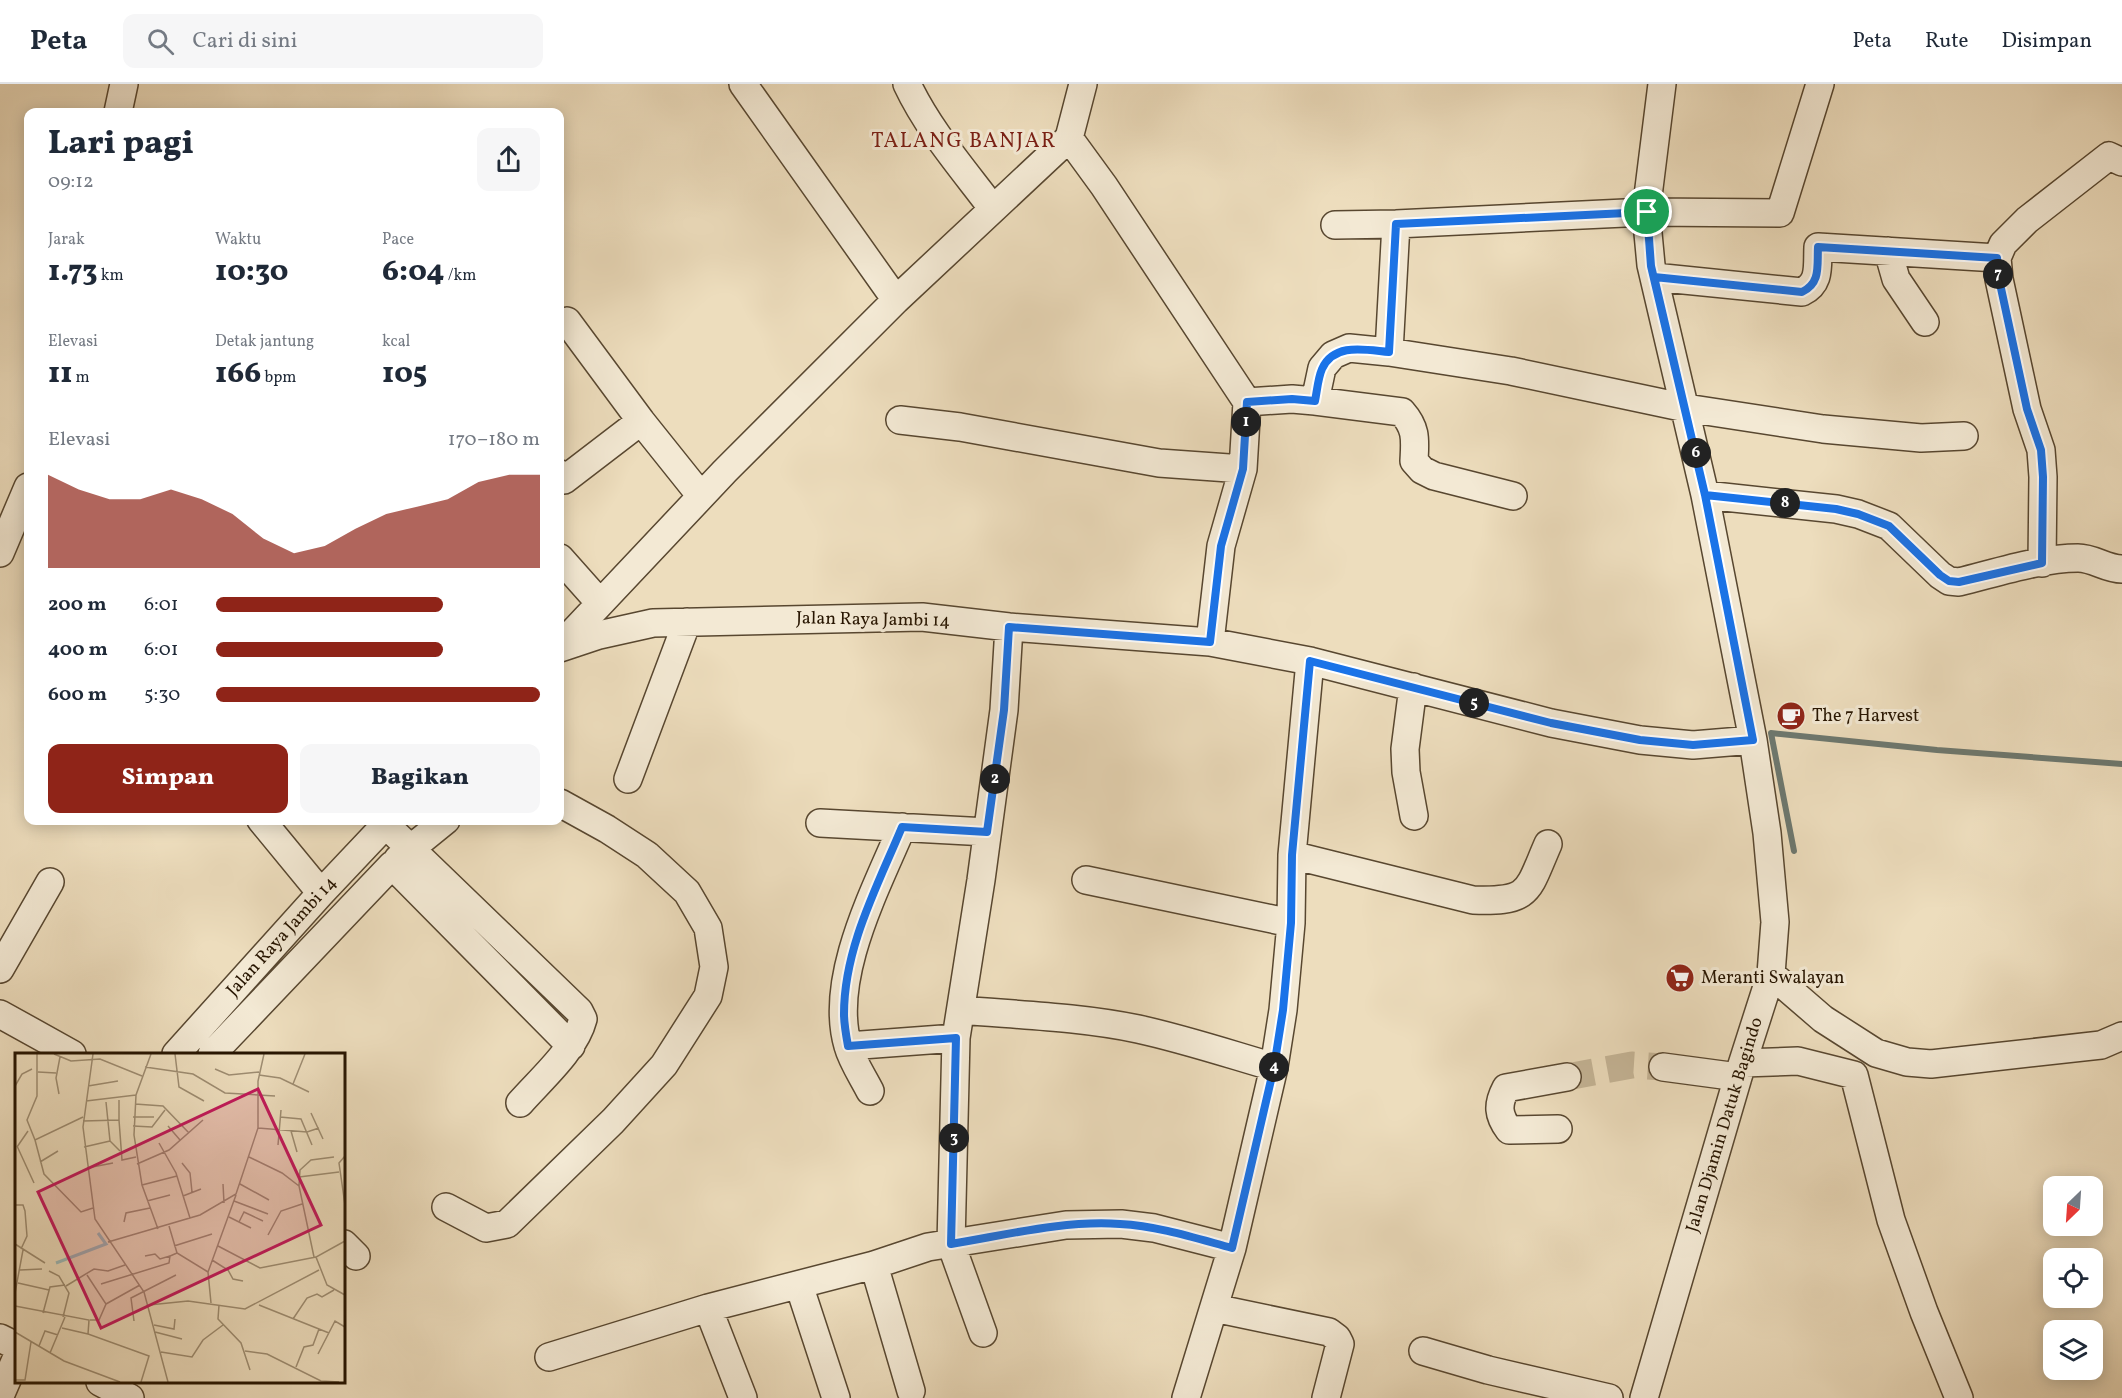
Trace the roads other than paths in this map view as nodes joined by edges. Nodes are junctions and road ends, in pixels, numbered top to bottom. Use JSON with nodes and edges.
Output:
{"nodes":[{"id":1,"x":124,"y":84,"type":"edge"},
{"id":2,"x":742,"y":84,"type":"edge"},
{"id":3,"x":907,"y":84,"type":"edge"},
{"id":4,"x":1083,"y":84,"type":"edge"},
{"id":5,"x":1820,"y":84,"type":"edge"},
{"id":6,"x":1657,"y":85,"type":"edge"},
{"id":7,"x":119,"y":108,"type":"edge"},
{"id":8,"x":1069,"y":138,"type":"junction"},
{"id":9,"x":2122,"y":162,"type":"edge"},
{"id":10,"x":993,"y":209,"type":"junction"},
{"id":11,"x":1647,"y":212,"type":"junction"},
{"id":12,"x":1396,"y":224,"type":"junction"},
{"id":13,"x":1335,"y":225,"type":"dead end"},
{"id":14,"x":1888,"y":251,"type":"junction"},
{"id":15,"x":1997,"y":258,"type":"junction"},
{"id":16,"x":1654,"y":277,"type":"junction"},
{"id":17,"x":896,"y":300,"type":"junction"},
{"id":18,"x":567,"y":321,"type":"dead end"},
{"id":19,"x":1925,"y":322,"type":"dead end"},
{"id":20,"x":1389,"y":352,"type":"junction"},
{"id":21,"x":1315,"y":401,"type":"junction"},
{"id":22,"x":1247,"y":402,"type":"junction"},
{"id":23,"x":1686,"y":408,"type":"junction"},
{"id":24,"x":900,"y":420,"type":"dead end"},
{"id":25,"x":640,"y":421,"type":"junction"},
{"id":26,"x":1964,"y":436,"type":"dead end"},
{"id":27,"x":1243,"y":469,"type":"junction"},
{"id":28,"x":564,"y":480,"type":"edge"},
{"id":29,"x":1705,"y":495,"type":"junction"},
{"id":30,"x":24,"y":496,"type":"edge"},
{"id":31,"x":701,"y":496,"type":"junction"},
{"id":32,"x":1513,"y":496,"type":"dead end"},
{"id":33,"x":1,"y":550,"type":"edge"},
{"id":34,"x":564,"y":562,"type":"edge"},
{"id":35,"x":2042,"y":563,"type":"junction"},
{"id":36,"x":2122,"y":569,"type":"edge"},
{"id":37,"x":600,"y":603,"type":"junction"},
{"id":38,"x":687,"y":622,"type":"junction"},
{"id":39,"x":1009,"y":627,"type":"junction"},
{"id":40,"x":1210,"y":642,"type":"junction"},
{"id":41,"x":564,"y":643,"type":"edge"},
{"id":42,"x":564,"y":646,"type":"edge"},
{"id":43,"x":1310,"y":661,"type":"junction"},
{"id":44,"x":1413,"y":687,"type":"junction"},
{"id":45,"x":1753,"y":740,"type":"junction"},
{"id":46,"x":628,"y":779,"type":"dead end"},
{"id":47,"x":564,"y":805,"type":"edge"},
{"id":48,"x":1414,"y":816,"type":"dead end"},
{"id":49,"x":820,"y":823,"type":"dead end"},
{"id":50,"x":265,"y":825,"type":"edge"},
{"id":51,"x":386,"y":825,"type":"edge"},
{"id":52,"x":389,"y":825,"type":"edge"},
{"id":53,"x":440,"y":825,"type":"edge"},
{"id":54,"x":902,"y":827,"type":"junction"},
{"id":55,"x":987,"y":832,"type":"junction"},
{"id":56,"x":1548,"y":844,"type":"dead end"},
{"id":57,"x":1292,"y":855,"type":"junction"},
{"id":58,"x":401,"y":856,"type":"junction"},
{"id":59,"x":1086,"y":880,"type":"dead end"},
{"id":60,"x":50,"y":882,"type":"dead end"},
{"id":61,"x":321,"y":893,"type":"junction"},
{"id":62,"x":1291,"y":923,"type":"junction"},
{"id":63,"x":0,"y":969,"type":"edge"},
{"id":64,"x":1771,"y":974,"type":"junction"},
{"id":65,"x":961,"y":1010,"type":"junction"},
{"id":66,"x":0,"y":1014,"type":"edge"},
{"id":67,"x":2122,"y":1036,"type":"edge"},
{"id":68,"x":956,"y":1038,"type":"junction"},
{"id":69,"x":848,"y":1046,"type":"junction"},
{"id":70,"x":70,"y":1053,"type":"edge"},
{"id":71,"x":177,"y":1053,"type":"edge"},
{"id":72,"x":213,"y":1053,"type":"edge"},
{"id":73,"x":1274,"y":1067,"type":"junction"},
{"id":74,"x":1663,"y":1067,"type":"tunnel mouth"},
{"id":75,"x":1741,"y":1070,"type":"junction"},
{"id":76,"x":1567,"y":1077,"type":"tunnel mouth"},
{"id":77,"x":870,"y":1091,"type":"dead end"},
{"id":78,"x":520,"y":1103,"type":"dead end"},
{"id":79,"x":1558,"y":1129,"type":"dead end"},
{"id":80,"x":446,"y":1207,"type":"dead end"},
{"id":81,"x":951,"y":1244,"type":"junction"},
{"id":82,"x":1232,"y":1248,"type":"junction"},
{"id":83,"x":874,"y":1264,"type":"junction"},
{"id":84,"x":799,"y":1285,"type":"junction"},
{"id":85,"x":708,"y":1308,"type":"junction"},
{"id":86,"x":1214,"y":1308,"type":"junction"},
{"id":87,"x":983,"y":1333,"type":"dead end"},
{"id":88,"x":0,"y":1338,"type":"edge"},
{"id":89,"x":15,"y":1346,"type":"edge"},
{"id":90,"x":1423,"y":1351,"type":"dead end"},
{"id":91,"x":549,"y":1357,"type":"dead end"},
{"id":92,"x":15,"y":1361,"type":"edge"},
{"id":93,"x":102,"y":1383,"type":"edge"},
{"id":94,"x":911,"y":1391,"type":"dead end"},
{"id":95,"x":0,"y":1396,"type":"edge"},
{"id":96,"x":130,"y":1398,"type":"edge"},
{"id":97,"x":743,"y":1398,"type":"edge"},
{"id":98,"x":836,"y":1398,"type":"edge"},
{"id":99,"x":1186,"y":1398,"type":"edge"},
{"id":100,"x":1326,"y":1398,"type":"edge"},
{"id":101,"x":1609,"y":1398,"type":"edge"},
{"id":102,"x":1644,"y":1398,"type":"edge"},
{"id":103,"x":1959,"y":1398,"type":"edge"}],
"edges":[{"from":1,"to":7,"type":"street"},
{"from":2,"to":17,"type":"street"},
{"from":3,"to":10,"type":"street"},
{"from":4,"to":8,"type":"street"},
{"from":5,"to":11,"type":"street"},
{"from":6,"to":11,"type":"street","name":"Jalan Djamin Datuk Bagindo"},
{"from":8,"to":10,"type":"street"},
{"from":8,"to":22,"type":"street"},
{"from":9,"to":15,"type":"street"},
{"from":10,"to":17,"type":"street"},
{"from":11,"to":12,"type":"street"},
{"from":11,"to":16,"type":"street","name":"Jalan Djamin Datuk Bagindo"},
{"from":12,"to":13,"type":"street"},
{"from":12,"to":20,"type":"street"},
{"from":14,"to":15,"type":"street"},
{"from":14,"to":16,"type":"street"},
{"from":14,"to":19,"type":"street"},
{"from":15,"to":35,"type":"street"},
{"from":16,"to":23,"type":"street","name":"Jalan Djamin Datuk Bagindo"},
{"from":17,"to":31,"type":"street"},
{"from":18,"to":25,"type":"street"},
{"from":20,"to":21,"type":"street"},
{"from":20,"to":23,"type":"street"},
{"from":21,"to":22,"type":"street"},
{"from":21,"to":32,"type":"street"},
{"from":22,"to":27,"type":"street"},
{"from":23,"to":26,"type":"street"},
{"from":23,"to":29,"type":"street","name":"Jalan Djamin Datuk Bagindo"},
{"from":24,"to":27,"type":"street"},
{"from":25,"to":28,"type":"street"},
{"from":25,"to":31,"type":"street"},
{"from":27,"to":40,"type":"street"},
{"from":29,"to":35,"type":"street"},
{"from":29,"to":45,"type":"street","name":"Jalan Djamin Datuk Bagindo"},
{"from":30,"to":33,"type":"street"},
{"from":31,"to":37,"type":"street"},
{"from":34,"to":37,"type":"street"},
{"from":35,"to":36,"type":"street"},
{"from":37,"to":41,"type":"street"},
{"from":38,"to":39,"type":"street","name":"Jalan Raya Jambi 14"},
{"from":38,"to":42,"type":"street","name":"Jalan Raya Jambi 14"},
{"from":38,"to":46,"type":"street"},
{"from":39,"to":40,"type":"street","name":"Jalan Raya Jambi 14"},
{"from":39,"to":55,"type":"street"},
{"from":40,"to":43,"type":"street","name":"Jalan Raya Jambi 14"},
{"from":43,"to":44,"type":"street","name":"Jalan Raya Jambi 14"},
{"from":43,"to":57,"type":"street"},
{"from":44,"to":45,"type":"street","name":"Jalan Raya Jambi 14"},
{"from":44,"to":48,"type":"street"},
{"from":45,"to":64,"type":"street","name":"Jalan Djamin Datuk Bagindo"},
{"from":47,"to":80,"type":"street"},
{"from":49,"to":54,"type":"street"},
{"from":50,"to":61,"type":"street"},
{"from":51,"to":61,"type":"street","name":"Jalan Raya Jambi 14"},
{"from":52,"to":58,"type":"street"},
{"from":53,"to":58,"type":"street"},
{"from":54,"to":55,"type":"street"},
{"from":54,"to":69,"type":"street"},
{"from":55,"to":65,"type":"street"},
{"from":56,"to":57,"type":"street"},
{"from":57,"to":62,"type":"street"},
{"from":58,"to":72,"type":"street"},
{"from":58,"to":78,"type":"street"},
{"from":59,"to":62,"type":"street"},
{"from":60,"to":63,"type":"street"},
{"from":61,"to":71,"type":"street","name":"Jalan Raya Jambi 14"},
{"from":62,"to":73,"type":"street"},
{"from":64,"to":67,"type":"street"},
{"from":64,"to":75,"type":"street","name":"Jalan Djamin Datuk Bagindo"},
{"from":65,"to":68,"type":"street"},
{"from":65,"to":73,"type":"street"},
{"from":66,"to":70,"type":"street"},
{"from":68,"to":69,"type":"street"},
{"from":68,"to":81,"type":"street"},
{"from":69,"to":77,"type":"street"},
{"from":73,"to":82,"type":"street"},
{"from":74,"to":75,"type":"street"},
{"from":75,"to":102,"type":"street","name":"Jalan Djamin Datuk Bagindo"},
{"from":75,"to":103,"type":"street"},
{"from":76,"to":79,"type":"street"},
{"from":81,"to":82,"type":"street"},
{"from":81,"to":83,"type":"street"},
{"from":81,"to":87,"type":"street"},
{"from":82,"to":86,"type":"street"},
{"from":83,"to":84,"type":"street"},
{"from":83,"to":94,"type":"street"},
{"from":84,"to":85,"type":"street"},
{"from":84,"to":98,"type":"street"},
{"from":85,"to":91,"type":"street"},
{"from":85,"to":97,"type":"street"},
{"from":86,"to":99,"type":"street"},
{"from":86,"to":100,"type":"street"},
{"from":88,"to":89,"type":"street"},
{"from":90,"to":101,"type":"street"},
{"from":92,"to":95,"type":"street"},
{"from":93,"to":96,"type":"street"}]}
